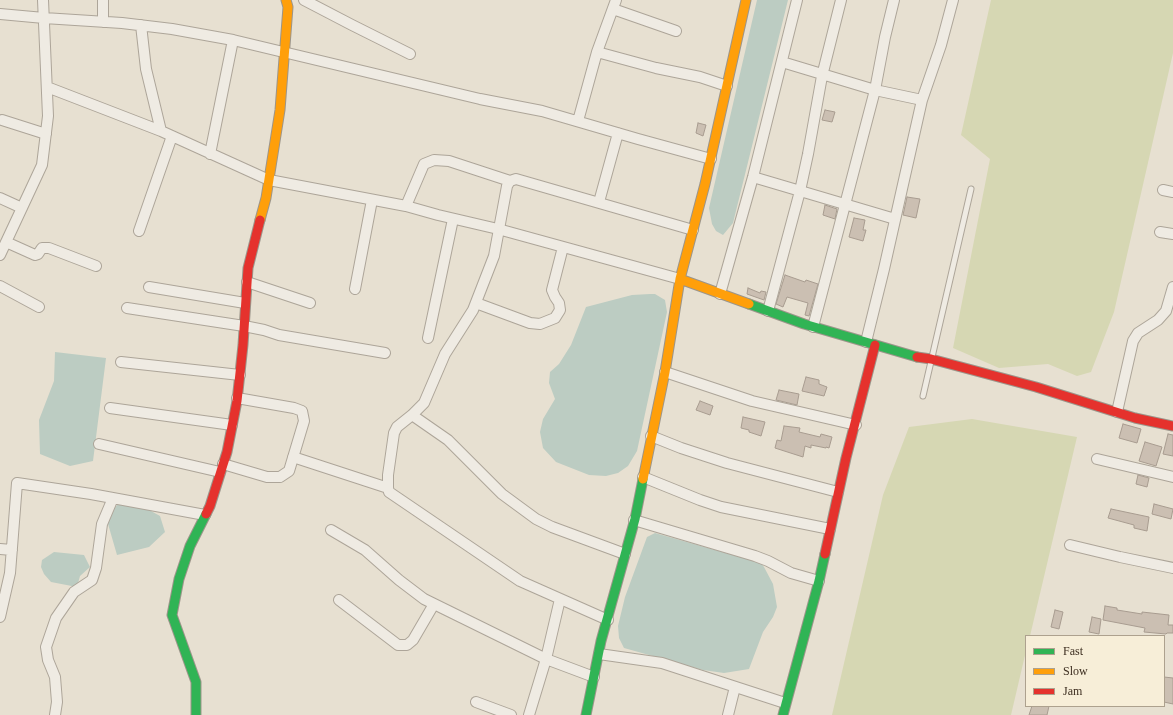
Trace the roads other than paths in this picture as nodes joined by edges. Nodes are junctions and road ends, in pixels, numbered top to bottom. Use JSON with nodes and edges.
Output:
{"nodes":[{"id":1,"x":43,"y":0,"type":"edge"},
{"id":2,"x":103,"y":0,"type":"edge"},
{"id":3,"x":286,"y":0,"type":"edge"},
{"id":4,"x":304,"y":0,"type":"edge"},
{"id":5,"x":746,"y":0,"type":"edge"},
{"id":6,"x":798,"y":0,"type":"edge"},
{"id":7,"x":840,"y":0,"type":"edge"},
{"id":8,"x":894,"y":0,"type":"edge"},
{"id":9,"x":952,"y":0,"type":"edge"},
{"id":10,"x":614,"y":5,"type":"edge"},
{"id":11,"x":0,"y":14,"type":"edge"},
{"id":12,"x":44,"y":18,"type":"junction"},
{"id":13,"x":103,"y":22,"type":"junction"},
{"id":14,"x":141,"y":25,"type":"junction"},
{"id":15,"x":676,"y":31,"type":"dead end"},
{"id":16,"x":233,"y":40,"type":"junction"},
{"id":17,"x":284,"y":52,"type":"junction"},
{"id":18,"x":597,"y":52,"type":"junction"},
{"id":19,"x":410,"y":54,"type":"dead end"},
{"id":20,"x":782,"y":62,"type":"junction"},
{"id":21,"x":822,"y":76,"type":"junction"},
{"id":22,"x":727,"y":86,"type":"junction"},
{"id":23,"x":47,"y":87,"type":"junction"},
{"id":24,"x":875,"y":90,"type":"junction"},
{"id":25,"x":922,"y":100,"type":"junction"},
{"id":26,"x":2,"y":120,"type":"dead end"},
{"id":27,"x":578,"y":121,"type":"junction"},
{"id":28,"x":161,"y":131,"type":"junction"},
{"id":29,"x":618,"y":133,"type":"junction"},
{"id":30,"x":46,"y":134,"type":"junction"},
{"id":31,"x":172,"y":136,"type":"junction"},
{"id":32,"x":210,"y":154,"type":"junction"},
{"id":33,"x":711,"y":159,"type":"junction"},
{"id":34,"x":753,"y":177,"type":"junction"},
{"id":35,"x":269,"y":180,"type":"junction"},
{"id":36,"x":510,"y":181,"type":"junction"},
{"id":37,"x":971,"y":189,"type":"dead end"},
{"id":38,"x":1163,"y":190,"type":"dead end"},
{"id":39,"x":800,"y":191,"type":"junction"},
{"id":40,"x":1173,"y":192,"type":"edge"},
{"id":41,"x":0,"y":198,"type":"edge"},
{"id":42,"x":372,"y":200,"type":"junction"},
{"id":43,"x":599,"y":202,"type":"junction"},
{"id":44,"x":844,"y":205,"type":"junction"},
{"id":45,"x":406,"y":206,"type":"junction"},
{"id":46,"x":22,"y":208,"type":"junction"},
{"id":47,"x":453,"y":219,"type":"junction"},
{"id":48,"x":895,"y":220,"type":"junction"},
{"id":49,"x":498,"y":229,"type":"junction"},
{"id":50,"x":139,"y":230,"type":"dead end"},
{"id":51,"x":694,"y":230,"type":"junction"},
{"id":52,"x":1160,"y":232,"type":"dead end"},
{"id":53,"x":1173,"y":234,"type":"edge"},
{"id":54,"x":6,"y":242,"type":"junction"},
{"id":55,"x":563,"y":247,"type":"junction"},
{"id":56,"x":0,"y":255,"type":"edge"},
{"id":57,"x":96,"y":266,"type":"dead end"},
{"id":58,"x":680,"y":279,"type":"junction"},
{"id":59,"x":247,"y":282,"type":"junction"},
{"id":60,"x":0,"y":286,"type":"edge"},
{"id":61,"x":149,"y":287,"type":"dead end"},
{"id":62,"x":1173,"y":287,"type":"edge"},
{"id":63,"x":355,"y":288,"type":"dead end"},
{"id":64,"x":720,"y":294,"type":"junction"},
{"id":65,"x":245,"y":303,"type":"junction"},
{"id":66,"x":310,"y":303,"type":"dead end"},
{"id":67,"x":476,"y":303,"type":"junction"},
{"id":68,"x":39,"y":307,"type":"dead end"},
{"id":69,"x":127,"y":308,"type":"dead end"},
{"id":70,"x":768,"y":311,"type":"junction"},
{"id":71,"x":244,"y":326,"type":"junction"},
{"id":72,"x":813,"y":327,"type":"junction"},
{"id":73,"x":428,"y":338,"type":"dead end"},
{"id":74,"x":870,"y":344,"type":"junction"},
{"id":75,"x":386,"y":353,"type":"dead end"},
{"id":76,"x":931,"y":359,"type":"junction"},
{"id":77,"x":121,"y":362,"type":"dead end"},
{"id":78,"x":665,"y":372,"type":"junction"},
{"id":79,"x":240,"y":375,"type":"junction"},
{"id":80,"x":923,"y":396,"type":"dead end"},
{"id":81,"x":238,"y":398,"type":"junction"},
{"id":82,"x":110,"y":408,"type":"dead end"},
{"id":83,"x":1117,"y":412,"type":"junction"},
{"id":84,"x":412,"y":415,"type":"junction"},
{"id":85,"x":232,"y":425,"type":"junction"},
{"id":86,"x":856,"y":425,"type":"junction"},
{"id":87,"x":1173,"y":426,"type":"edge"},
{"id":88,"x":651,"y":436,"type":"junction"},
{"id":89,"x":99,"y":444,"type":"dead end"},
{"id":90,"x":293,"y":457,"type":"junction"},
{"id":91,"x":1096,"y":459,"type":"dead end"},
{"id":92,"x":221,"y":468,"type":"junction"},
{"id":93,"x":643,"y":477,"type":"junction"},
{"id":94,"x":1173,"y":477,"type":"edge"},
{"id":95,"x":388,"y":488,"type":"junction"},
{"id":96,"x":838,"y":492,"type":"junction"},
{"id":97,"x":113,"y":498,"type":"junction"},
{"id":98,"x":205,"y":515,"type":"junction"},
{"id":99,"x":634,"y":520,"type":"junction"},
{"id":100,"x":830,"y":529,"type":"junction"},
{"id":101,"x":331,"y":530,"type":"dead end"},
{"id":102,"x":1070,"y":545,"type":"dead end"},
{"id":103,"x":0,"y":549,"type":"edge"},
{"id":104,"x":12,"y":550,"type":"junction"},
{"id":105,"x":625,"y":554,"type":"junction"},
{"id":106,"x":1173,"y":568,"type":"edge"},
{"id":107,"x":818,"y":581,"type":"junction"},
{"id":108,"x":560,"y":599,"type":"junction"},
{"id":109,"x":339,"y":600,"type":"dead end"},
{"id":110,"x":2,"y":602,"type":"edge"},
{"id":111,"x":434,"y":604,"type":"junction"},
{"id":112,"x":0,"y":617,"type":"edge"},
{"id":113,"x":608,"y":620,"type":"junction"},
{"id":114,"x":599,"y":654,"type":"junction"},
{"id":115,"x":546,"y":659,"type":"junction"},
{"id":116,"x":594,"y":677,"type":"junction"},
{"id":117,"x":735,"y":687,"type":"junction"},
{"id":118,"x":476,"y":702,"type":"dead end"},
{"id":119,"x":785,"y":703,"type":"junction"},
{"id":120,"x":55,"y":715,"type":"edge"},
{"id":121,"x":196,"y":715,"type":"edge"},
{"id":122,"x":511,"y":715,"type":"edge"},
{"id":123,"x":529,"y":715,"type":"edge"},
{"id":124,"x":586,"y":715,"type":"edge"},
{"id":125,"x":728,"y":715,"type":"edge"},
{"id":126,"x":783,"y":715,"type":"edge"}],
"edges":[{"from":1,"to":12,"type":"street"},
{"from":2,"to":13,"type":"street"},
{"from":3,"to":17,"type":"street"},
{"from":4,"to":19,"type":"street"},
{"from":5,"to":22,"type":"street"},
{"from":6,"to":20,"type":"street"},
{"from":7,"to":21,"type":"street"},
{"from":8,"to":24,"type":"street"},
{"from":9,"to":25,"type":"street"},
{"from":10,"to":15,"type":"street"},
{"from":10,"to":18,"type":"street"},
{"from":11,"to":12,"type":"street"},
{"from":12,"to":13,"type":"street"},
{"from":12,"to":23,"type":"street"},
{"from":13,"to":14,"type":"street"},
{"from":14,"to":16,"type":"street"},
{"from":14,"to":28,"type":"street"},
{"from":16,"to":17,"type":"street"},
{"from":16,"to":32,"type":"street"},
{"from":17,"to":27,"type":"street"},
{"from":17,"to":35,"type":"street"},
{"from":18,"to":22,"type":"street"},
{"from":18,"to":27,"type":"street"},
{"from":20,"to":21,"type":"street"},
{"from":20,"to":34,"type":"street"},
{"from":21,"to":24,"type":"street"},
{"from":21,"to":39,"type":"street"},
{"from":22,"to":33,"type":"street"},
{"from":23,"to":28,"type":"street"},
{"from":23,"to":30,"type":"street"},
{"from":24,"to":25,"type":"street"},
{"from":24,"to":44,"type":"street"},
{"from":25,"to":48,"type":"street"},
{"from":26,"to":30,"type":"street"},
{"from":27,"to":29,"type":"street"},
{"from":28,"to":31,"type":"street"},
{"from":29,"to":33,"type":"street"},
{"from":29,"to":43,"type":"street"},
{"from":30,"to":46,"type":"street"},
{"from":31,"to":32,"type":"street"},
{"from":31,"to":50,"type":"street"},
{"from":32,"to":35,"type":"street"},
{"from":33,"to":51,"type":"street"},
{"from":34,"to":39,"type":"street"},
{"from":34,"to":64,"type":"street"},
{"from":35,"to":42,"type":"street"},
{"from":35,"to":59,"type":"street"},
{"from":36,"to":43,"type":"street"},
{"from":36,"to":45,"type":"street"},
{"from":36,"to":49,"type":"street"},
{"from":37,"to":76,"type":"lane"},
{"from":38,"to":40,"type":"street"},
{"from":39,"to":44,"type":"street"},
{"from":39,"to":70,"type":"street"},
{"from":41,"to":46,"type":"street"},
{"from":42,"to":45,"type":"street"},
{"from":42,"to":63,"type":"street"},
{"from":43,"to":51,"type":"street"},
{"from":44,"to":48,"type":"street"},
{"from":44,"to":72,"type":"street"},
{"from":45,"to":47,"type":"street"},
{"from":46,"to":54,"type":"street"},
{"from":47,"to":49,"type":"street"},
{"from":47,"to":73,"type":"street"},
{"from":48,"to":74,"type":"street"},
{"from":49,"to":55,"type":"street"},
{"from":49,"to":67,"type":"street"},
{"from":51,"to":58,"type":"street"},
{"from":52,"to":53,"type":"street"},
{"from":54,"to":56,"type":"street"},
{"from":54,"to":57,"type":"street"},
{"from":55,"to":58,"type":"street"},
{"from":55,"to":67,"type":"street"},
{"from":58,"to":64,"type":"street"},
{"from":58,"to":78,"type":"street"},
{"from":59,"to":65,"type":"street"},
{"from":59,"to":66,"type":"street"},
{"from":60,"to":68,"type":"street"},
{"from":61,"to":65,"type":"street"},
{"from":62,"to":83,"type":"street"},
{"from":64,"to":70,"type":"street"},
{"from":65,"to":71,"type":"street"},
{"from":67,"to":84,"type":"street"},
{"from":69,"to":71,"type":"street"},
{"from":70,"to":72,"type":"street"},
{"from":71,"to":75,"type":"street"},
{"from":71,"to":79,"type":"street"},
{"from":72,"to":74,"type":"street"},
{"from":74,"to":76,"type":"street"},
{"from":74,"to":86,"type":"street"},
{"from":76,"to":80,"type":"lane"},
{"from":76,"to":83,"type":"street"},
{"from":77,"to":79,"type":"street"},
{"from":78,"to":86,"type":"street"},
{"from":78,"to":88,"type":"street"},
{"from":79,"to":81,"type":"street"},
{"from":81,"to":85,"type":"street"},
{"from":81,"to":90,"type":"street"},
{"from":82,"to":85,"type":"street"},
{"from":83,"to":87,"type":"street"},
{"from":84,"to":95,"type":"street"},
{"from":84,"to":105,"type":"street"},
{"from":85,"to":92,"type":"street"},
{"from":86,"to":96,"type":"street"},
{"from":88,"to":93,"type":"street"},
{"from":88,"to":96,"type":"street"},
{"from":89,"to":92,"type":"street"},
{"from":90,"to":92,"type":"street"},
{"from":90,"to":95,"type":"street"},
{"from":91,"to":94,"type":"street"},
{"from":92,"to":98,"type":"street"},
{"from":93,"to":99,"type":"street"},
{"from":93,"to":100,"type":"street"},
{"from":95,"to":108,"type":"street"},
{"from":96,"to":100,"type":"street"},
{"from":97,"to":98,"type":"street"},
{"from":97,"to":104,"type":"street"},
{"from":97,"to":120,"type":"street"},
{"from":98,"to":121,"type":"street"},
{"from":99,"to":105,"type":"street"},
{"from":99,"to":107,"type":"street"},
{"from":100,"to":107,"type":"street"},
{"from":101,"to":111,"type":"street"},
{"from":102,"to":106,"type":"street"},
{"from":103,"to":104,"type":"street"},
{"from":104,"to":110,"type":"street"},
{"from":105,"to":113,"type":"street"},
{"from":107,"to":119,"type":"street"},
{"from":108,"to":113,"type":"street"},
{"from":108,"to":115,"type":"street"},
{"from":109,"to":111,"type":"street"},
{"from":110,"to":112,"type":"street"},
{"from":111,"to":115,"type":"street"},
{"from":113,"to":114,"type":"street"},
{"from":114,"to":116,"type":"street"},
{"from":114,"to":117,"type":"street"},
{"from":115,"to":116,"type":"street"},
{"from":115,"to":123,"type":"street"},
{"from":116,"to":124,"type":"street"},
{"from":117,"to":119,"type":"street"},
{"from":117,"to":125,"type":"street"},
{"from":118,"to":122,"type":"street"},
{"from":119,"to":126,"type":"street"}]}
